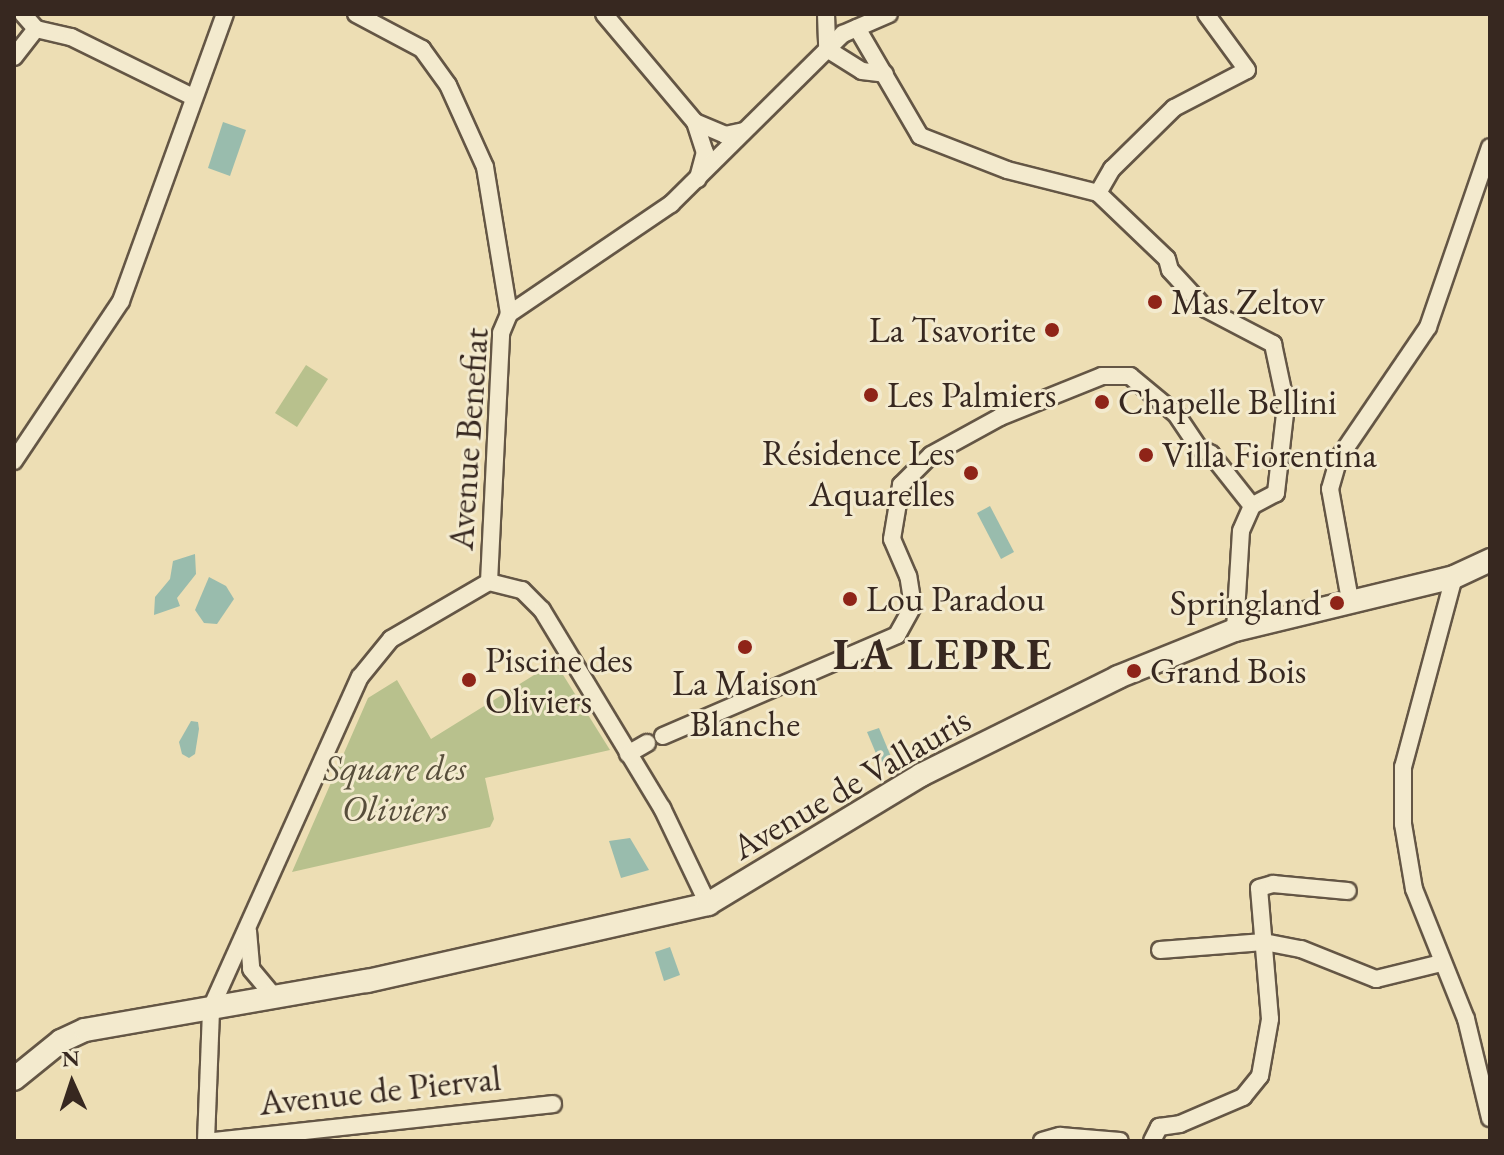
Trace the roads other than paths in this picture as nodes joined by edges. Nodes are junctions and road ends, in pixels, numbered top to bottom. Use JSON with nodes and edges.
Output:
{"nodes":[{"id":1,"x":23,"y":14,"type":"edge"},
{"id":2,"x":225,"y":14,"type":"edge"},
{"id":3,"x":356,"y":14,"type":"edge"},
{"id":4,"x":604,"y":14,"type":"edge"},
{"id":5,"x":826,"y":14,"type":"edge"},
{"id":6,"x":889,"y":14,"type":"edge"},
{"id":7,"x":1206,"y":14,"type":"edge"},
{"id":8,"x":36,"y":29,"type":"junction"},
{"id":9,"x":850,"y":31,"type":"junction"},
{"id":10,"x":827,"y":49,"type":"junction"},
{"id":11,"x":14,"y":57,"type":"edge"},
{"id":12,"x":885,"y":74,"type":"junction"},
{"id":13,"x":191,"y":96,"type":"junction"},
{"id":14,"x":695,"y":122,"type":"junction"},
{"id":15,"x":744,"y":131,"type":"junction"},
{"id":16,"x":1490,"y":147,"type":"edge"},
{"id":17,"x":698,"y":180,"type":"junction"},
{"id":18,"x":1098,"y":193,"type":"junction"},
{"id":19,"x":509,"y":314,"type":"junction"},
{"id":20,"x":14,"y":461,"type":"edge"},
{"id":21,"x":1252,"y":506,"type":"junction"},
{"id":22,"x":1490,"y":560,"type":"edge"},
{"id":23,"x":1454,"y":577,"type":"junction"},
{"id":24,"x":489,"y":582,"type":"junction"},
{"id":25,"x":1350,"y":600,"type":"junction"},
{"id":26,"x":1235,"y":630,"type":"junction"},
{"id":27,"x":663,"y":736,"type":"dead end"},
{"id":28,"x":647,"y":743,"type":"dead end"},
{"id":29,"x":628,"y":754,"type":"junction"},
{"id":30,"x":1348,"y":891,"type":"dead end"},
{"id":31,"x":708,"y":904,"type":"junction"},
{"id":32,"x":248,"y":925,"type":"junction"},
{"id":33,"x":1264,"y":942,"type":"junction"},
{"id":34,"x":1160,"y":950,"type":"dead end"},
{"id":35,"x":1437,"y":964,"type":"dead end"},
{"id":36,"x":274,"y":996,"type":"junction"},
{"id":37,"x":211,"y":1008,"type":"junction"},
{"id":38,"x":14,"y":1079,"type":"edge"},
{"id":39,"x":553,"y":1104,"type":"dead end"},
{"id":40,"x":1490,"y":1118,"type":"edge"},
{"id":41,"x":374,"y":1122,"type":"junction"},
{"id":42,"x":206,"y":1141,"type":"edge"},
{"id":43,"x":213,"y":1141,"type":"edge"},
{"id":44,"x":371,"y":1141,"type":"edge"},
{"id":45,"x":1042,"y":1141,"type":"edge"},
{"id":46,"x":1120,"y":1141,"type":"edge"},
{"id":47,"x":1152,"y":1141,"type":"edge"}],
"edges":[{"from":1,"to":8,"type":"street"},
{"from":2,"to":13,"type":"street"},
{"from":3,"to":19,"type":"street"},
{"from":4,"to":14,"type":"street"},
{"from":5,"to":10,"type":"street"},
{"from":6,"to":9,"type":"street","name":"Avenue Benefiat"},
{"from":7,"to":18,"type":"street"},
{"from":8,"to":11,"type":"street"},
{"from":8,"to":13,"type":"street"},
{"from":9,"to":10,"type":"street","name":"Avenue Benefiat"},
{"from":9,"to":12,"type":"street"},
{"from":10,"to":12,"type":"street"},
{"from":10,"to":15,"type":"street","name":"Avenue Benefiat"},
{"from":12,"to":18,"type":"street"},
{"from":13,"to":20,"type":"street"},
{"from":14,"to":15,"type":"street"},
{"from":14,"to":17,"type":"street"},
{"from":15,"to":17,"type":"street","name":"Avenue Benefiat"},
{"from":16,"to":25,"type":"street"},
{"from":17,"to":19,"type":"street","name":"Avenue Benefiat"},
{"from":18,"to":21,"type":"street"},
{"from":19,"to":24,"type":"street","name":"Avenue Benefiat"},
{"from":21,"to":26,"type":"street"},
{"from":21,"to":27,"type":"street"},
{"from":22,"to":23,"type":"main road","name":"Avenue de Vallauris"},
{"from":23,"to":25,"type":"main road","name":"Avenue de Vallauris"},
{"from":23,"to":40,"type":"street"},
{"from":24,"to":29,"type":"street"},
{"from":24,"to":32,"type":"street","name":"Avenue Benefiat"},
{"from":25,"to":26,"type":"main road","name":"Avenue de Vallauris"},
{"from":26,"to":31,"type":"main road","name":"Avenue de Vallauris"},
{"from":28,"to":29,"type":"street"},
{"from":29,"to":31,"type":"street"},
{"from":30,"to":33,"type":"street"},
{"from":31,"to":36,"type":"main road","name":"Avenue de Vallauris"},
{"from":32,"to":36,"type":"street"},
{"from":32,"to":37,"type":"street","name":"Avenue Benefiat"},
{"from":33,"to":34,"type":"street"},
{"from":33,"to":35,"type":"street"},
{"from":33,"to":47,"type":"street"},
{"from":36,"to":37,"type":"main road","name":"Avenue de Vallauris"},
{"from":37,"to":38,"type":"main road","name":"Avenue de Vallauris"},
{"from":37,"to":42,"type":"street"},
{"from":39,"to":41,"type":"street","name":"Avenue de Pierval"},
{"from":41,"to":43,"type":"street","name":"Avenue de Pierval"},
{"from":41,"to":44,"type":"street"},
{"from":45,"to":46,"type":"street"}]}
